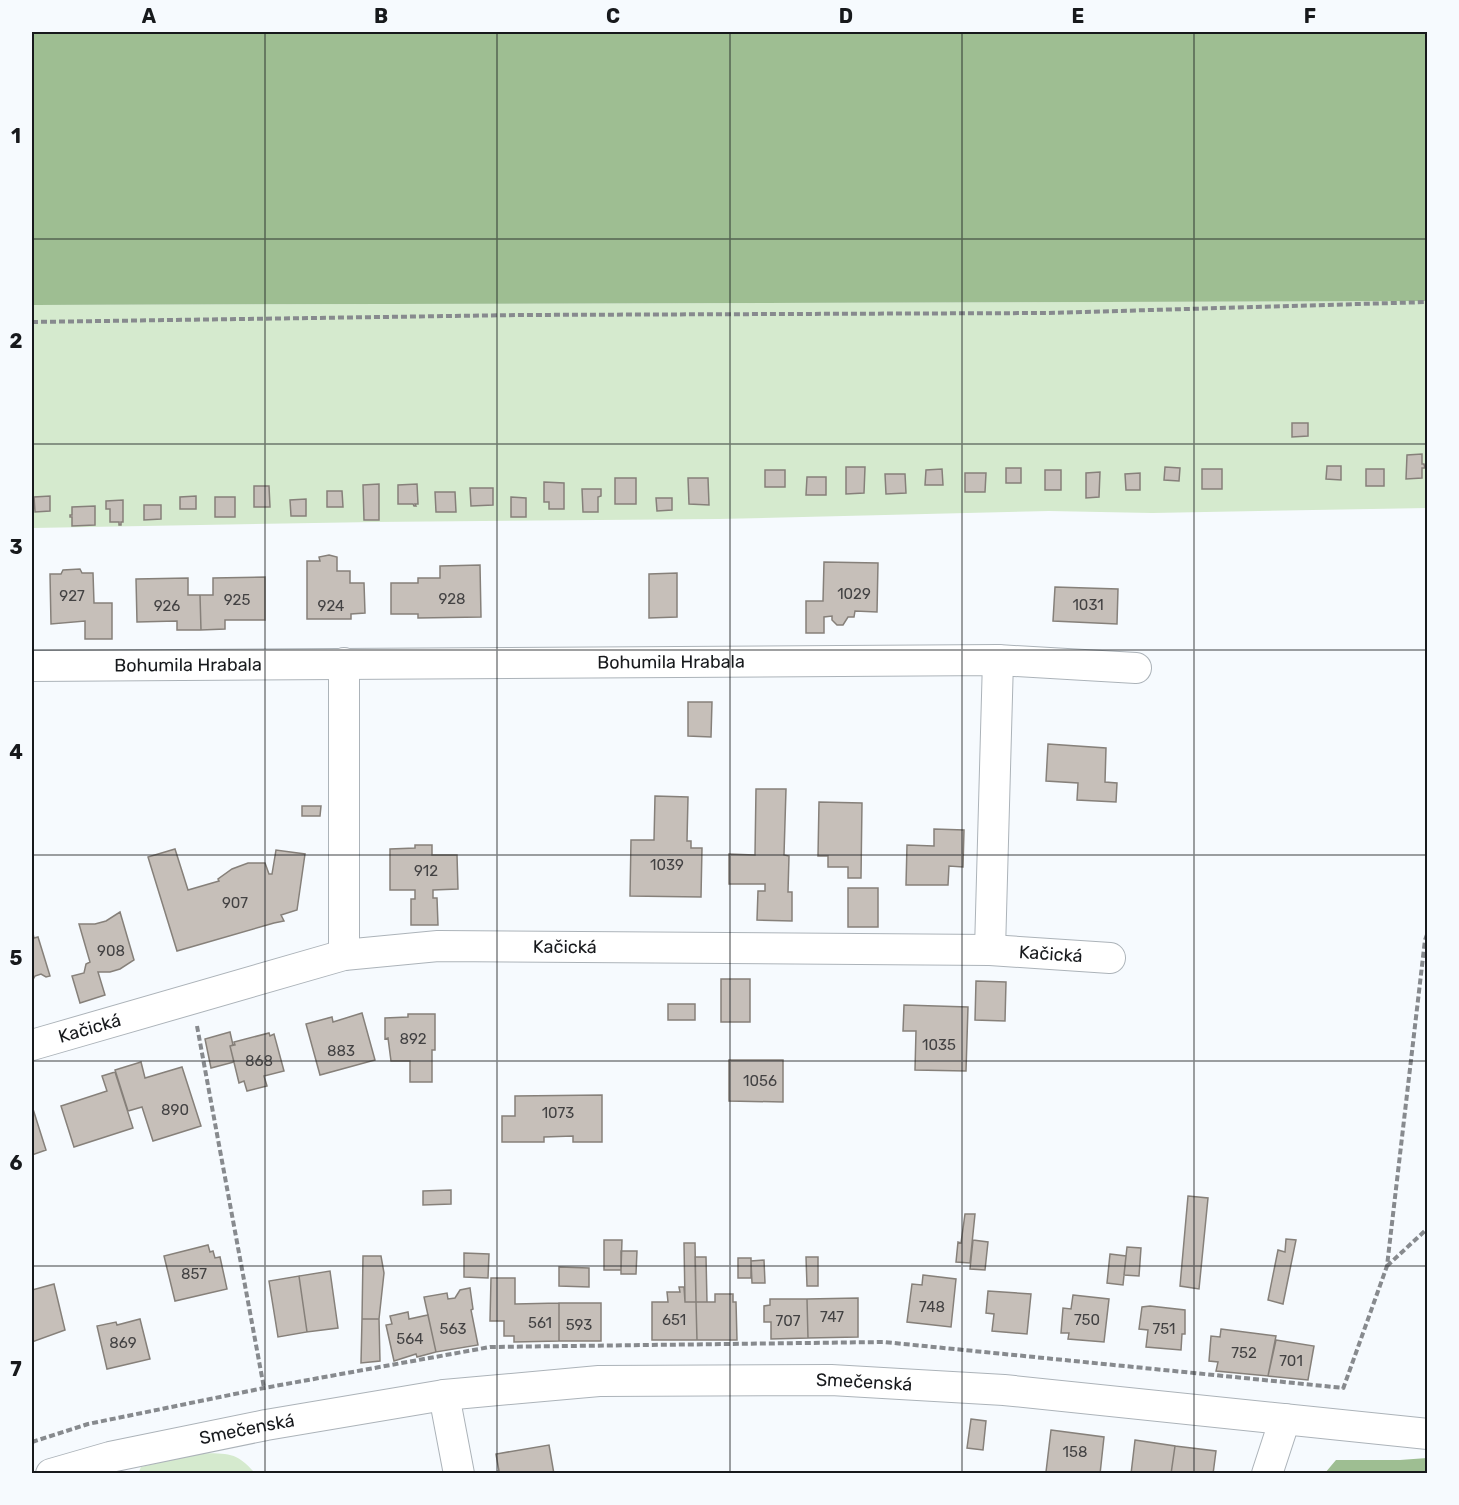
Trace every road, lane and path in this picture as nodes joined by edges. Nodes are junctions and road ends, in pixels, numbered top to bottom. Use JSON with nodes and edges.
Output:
{"nodes":[{"id":1,"x":1428,"y":302,"type":"edge"},
{"id":2,"x":32,"y":322,"type":"edge"},
{"id":3,"x":998,"y":660,"type":"junction"},
{"id":4,"x":344,"y":663,"type":"junction"},
{"id":5,"x":32,"y":666,"type":"edge"},
{"id":6,"x":1136,"y":668,"type":"dead end"},
{"id":7,"x":1428,"y":932,"type":"edge"},
{"id":8,"x":990,"y":950,"type":"junction"},
{"id":9,"x":344,"y":955,"type":"junction"},
{"id":10,"x":1110,"y":958,"type":"dead end"},
{"id":11,"x":196,"y":1025,"type":"dead end"},
{"id":12,"x":32,"y":1045,"type":"edge"},
{"id":13,"x":1428,"y":1228,"type":"edge"},
{"id":14,"x":1387,"y":1266,"type":"junction"},
{"id":15,"x":264,"y":1388,"type":"dead end"},
{"id":16,"x":444,"y":1395,"type":"junction"},
{"id":17,"x":1285,"y":1419,"type":"junction"},
{"id":18,"x":1331,"y":1424,"type":"junction"},
{"id":19,"x":1428,"y":1434,"type":"edge"},
{"id":20,"x":112,"y":1466,"type":"edge"},
{"id":21,"x":51,"y":1473,"type":"edge"},
{"id":22,"x":459,"y":1473,"type":"edge"},
{"id":23,"x":1267,"y":1473,"type":"edge"}],
"edges":[{"from":1,"to":2,"type":"path"},
{"from":3,"to":4,"type":"street","name":"Bohumila Hrabala"},
{"from":3,"to":6,"type":"street","name":"Bohumila Hrabala"},
{"from":3,"to":8,"type":"street"},
{"from":4,"to":5,"type":"street","name":"Bohumila Hrabala"},
{"from":4,"to":9,"type":"street"},
{"from":7,"to":14,"type":"path"},
{"from":8,"to":9,"type":"street","name":"Kačická"},
{"from":8,"to":10,"type":"street","name":"Kačická"},
{"from":9,"to":12,"type":"street","name":"Kačická"},
{"from":11,"to":15,"type":"path"},
{"from":13,"to":14,"type":"path"},
{"from":14,"to":18,"type":"path"},
{"from":16,"to":17,"type":"street","name":"Smečenská"},
{"from":16,"to":20,"type":"street","name":"Smečenská"},
{"from":16,"to":22,"type":"street"},
{"from":17,"to":18,"type":"street","name":"Smečenská"},
{"from":17,"to":23,"type":"street"},
{"from":18,"to":19,"type":"street","name":"Smečenská"},
{"from":20,"to":21,"type":"street","name":"Smečenská"}]}
